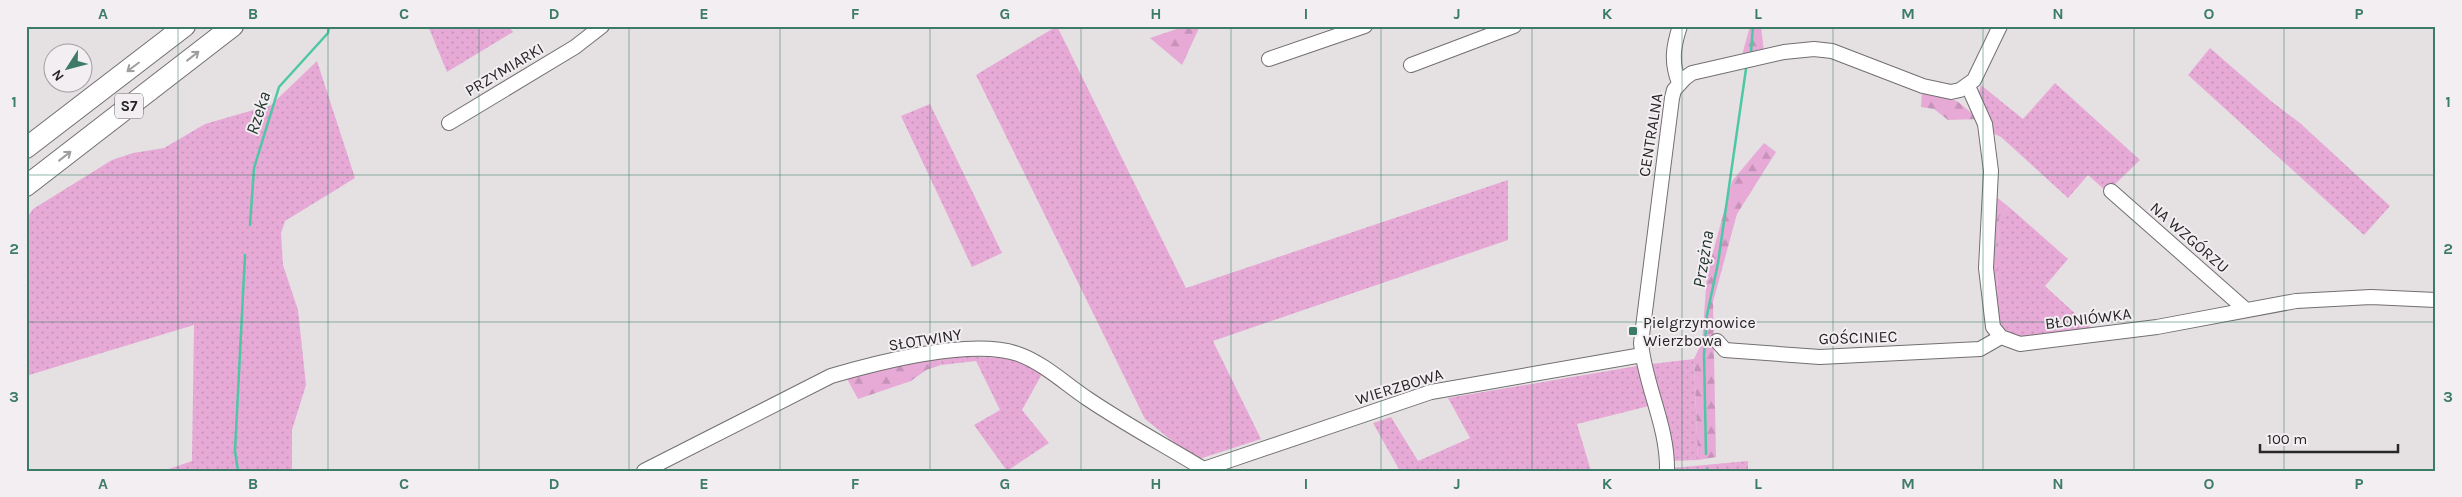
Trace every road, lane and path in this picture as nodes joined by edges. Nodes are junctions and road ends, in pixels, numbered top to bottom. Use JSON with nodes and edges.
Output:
{"nodes":[{"id":1,"x":185,"y":26,"type":"edge"},
{"id":2,"x":233,"y":26,"type":"edge"},
{"id":3,"x":602,"y":26,"type":"edge"},
{"id":4,"x":1365,"y":26,"type":"edge"},
{"id":5,"x":1514,"y":26,"type":"edge"},
{"id":6,"x":1680,"y":26,"type":"edge"},
{"id":7,"x":2000,"y":26,"type":"edge"},
{"id":8,"x":1269,"y":59,"type":"dead end"},
{"id":9,"x":1410,"y":65,"type":"dead end"},
{"id":10,"x":1679,"y":83,"type":"junction"},
{"id":11,"x":1968,"y":86,"type":"junction"},
{"id":12,"x":449,"y":123,"type":"dead end"},
{"id":13,"x":26,"y":148,"type":"edge"},
{"id":14,"x":26,"y":186,"type":"edge"},
{"id":15,"x":2111,"y":191,"type":"dead end"},
{"id":16,"x":2436,"y":300,"type":"edge"},
{"id":17,"x":2245,"y":309,"type":"junction"},
{"id":18,"x":2001,"y":338,"type":"junction"},
{"id":19,"x":1717,"y":341,"type":"dead end"},
{"id":20,"x":1642,"y":356,"type":"junction"},
{"id":21,"x":1200,"y":469,"type":"edge"},
{"id":22,"x":644,"y":471,"type":"edge"},
{"id":23,"x":1667,"y":471,"type":"edge"}],
"edges":[{"from":1,"to":13,"type":"highway","number":"S7","one_way":true},
{"from":14,"to":2,"type":"highway","number":"S7","one_way":true},
{"from":3,"to":12,"type":"street","name":"PRZYMIARKI"},
{"from":4,"to":8,"type":"street"},
{"from":5,"to":9,"type":"street"},
{"from":6,"to":10,"type":"street"},
{"from":7,"to":11,"type":"street"},
{"from":10,"to":11,"type":"street","name":"CENTRALNA"},
{"from":10,"to":20,"type":"street","name":"CENTRALNA"},
{"from":11,"to":18,"type":"street"},
{"from":15,"to":17,"type":"street","name":"NA WZGÓRZU"},
{"from":16,"to":17,"type":"street","name":"BŁONIÓWKA"},
{"from":17,"to":18,"type":"street","name":"BŁONIÓWKA"},
{"from":18,"to":19,"type":"street","name":"GOŚCINIEC"},
{"from":20,"to":21,"type":"street","name":"WIERZBOWA"},
{"from":20,"to":23,"type":"street","name":"CENTRALNA"},
{"from":21,"to":22,"type":"street","name":"SŁOTWINY"}]}
